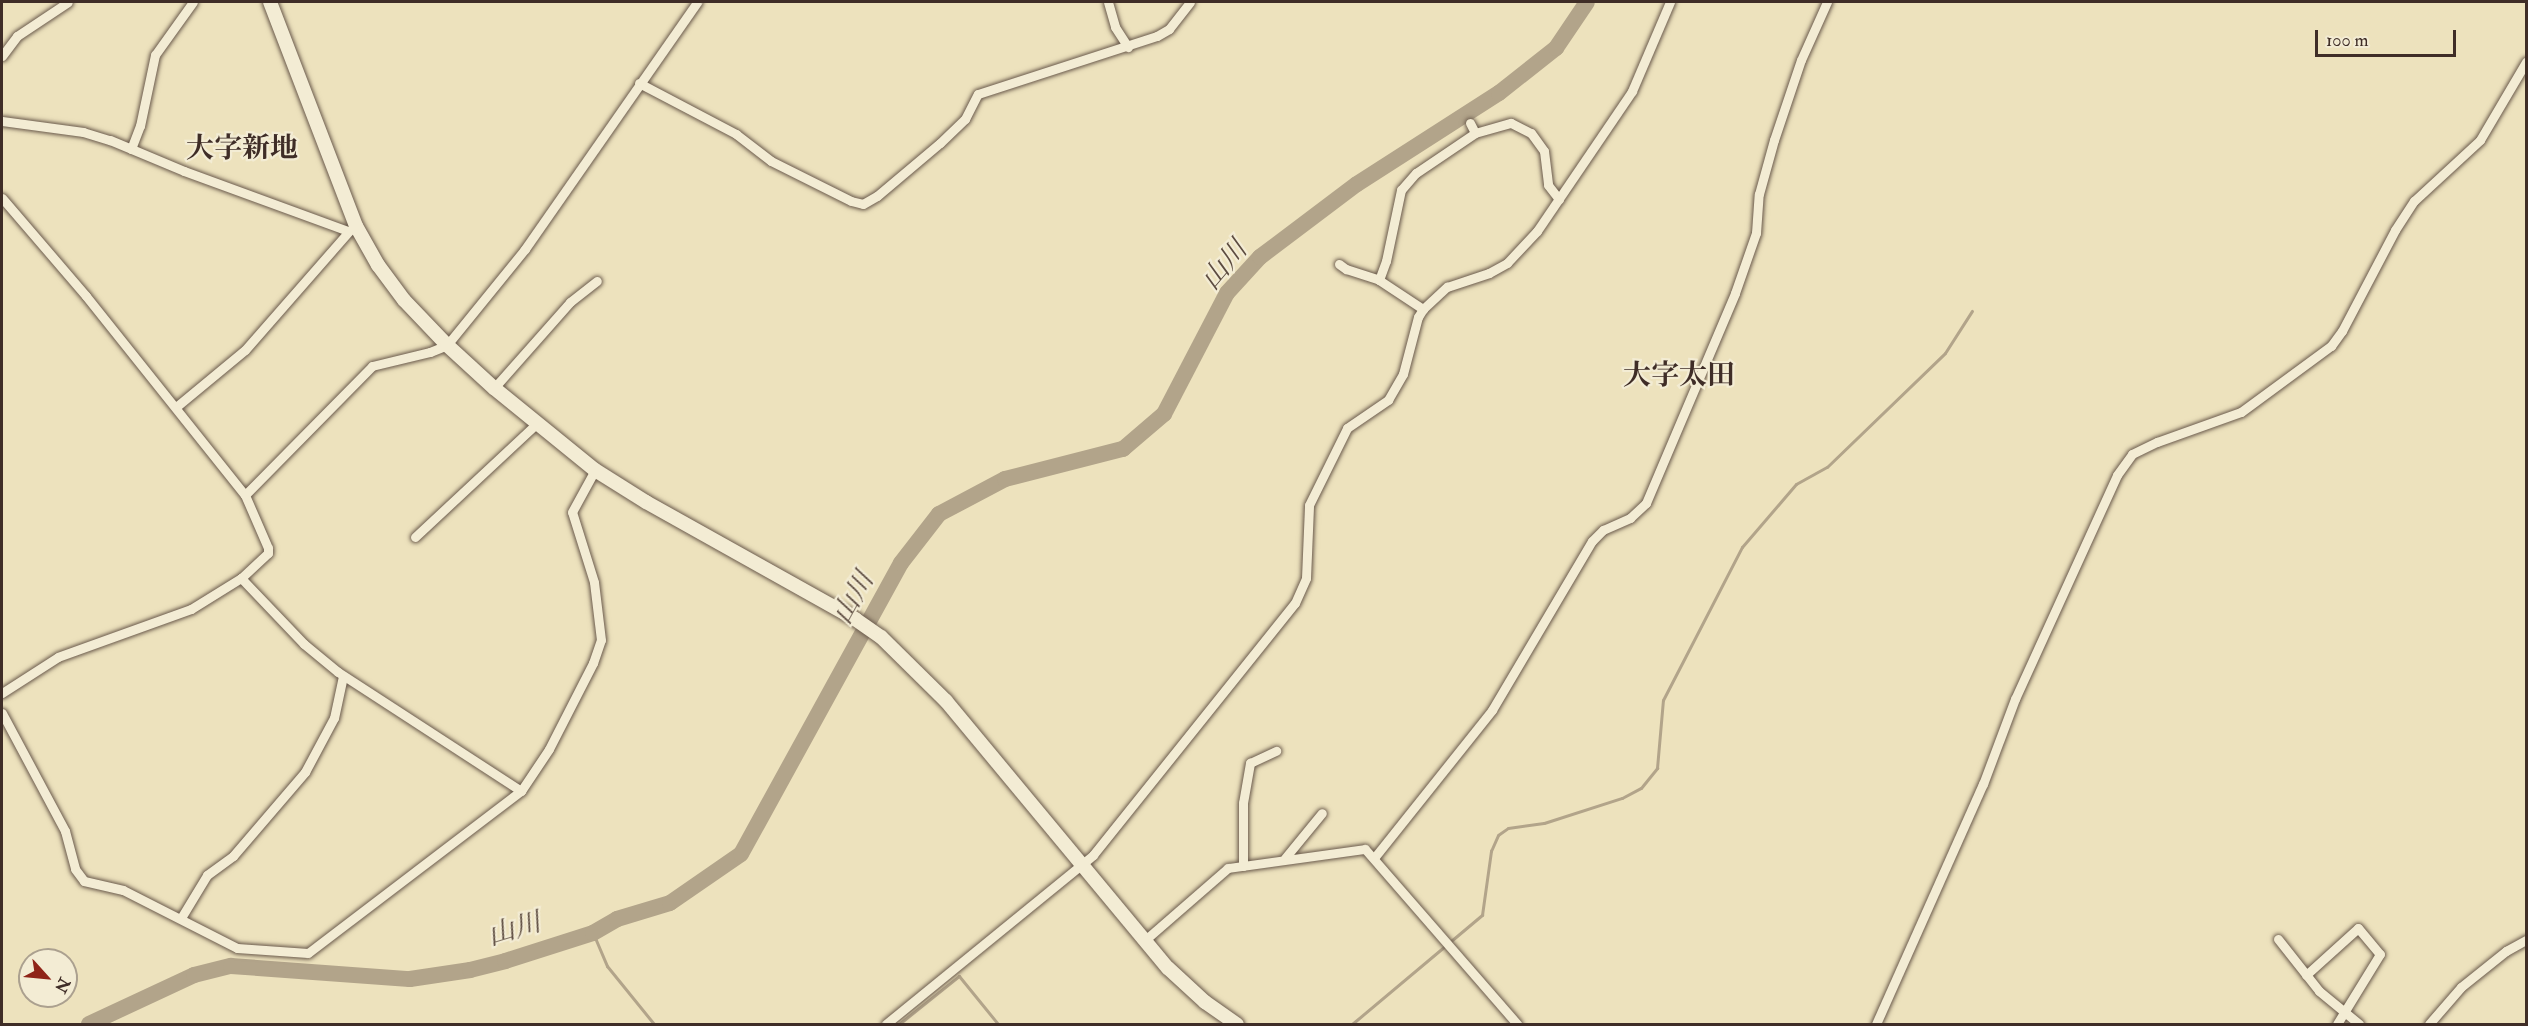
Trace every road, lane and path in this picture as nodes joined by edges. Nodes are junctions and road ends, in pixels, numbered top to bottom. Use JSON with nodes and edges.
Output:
{"nodes":[{"id":1,"x":68,"y":2,"type":"edge"},
{"id":2,"x":193,"y":2,"type":"edge"},
{"id":3,"x":270,"y":2,"type":"edge"},
{"id":4,"x":698,"y":2,"type":"edge"},
{"id":5,"x":1108,"y":2,"type":"edge"},
{"id":6,"x":1190,"y":2,"type":"edge"},
{"id":7,"x":1670,"y":2,"type":"edge"},
{"id":8,"x":1827,"y":2,"type":"edge"},
{"id":9,"x":1128,"y":46,"type":"junction"},
{"id":10,"x":2,"y":56,"type":"edge"},
{"id":11,"x":2526,"y":62,"type":"edge"},
{"id":12,"x":639,"y":83,"type":"junction"},
{"id":13,"x":2,"y":121,"type":"edge"},
{"id":14,"x":1470,"y":123,"type":"dead end"},
{"id":15,"x":1475,"y":132,"type":"junction"},
{"id":16,"x":131,"y":149,"type":"junction"},
{"id":17,"x":2,"y":198,"type":"edge"},
{"id":18,"x":1559,"y":199,"type":"junction"},
{"id":19,"x":352,"y":229,"type":"junction"},
{"id":20,"x":1339,"y":264,"type":"dead end"},
{"id":21,"x":1379,"y":280,"type":"junction"},
{"id":22,"x":597,"y":281,"type":"dead end"},
{"id":23,"x":1424,"y":309,"type":"junction"},
{"id":24,"x":447,"y":345,"type":"junction"},
{"id":25,"x":495,"y":388,"type":"junction"},
{"id":26,"x":176,"y":407,"type":"junction"},
{"id":27,"x":536,"y":424,"type":"junction"},
{"id":28,"x":595,"y":470,"type":"junction"},
{"id":29,"x":245,"y":495,"type":"junction"},
{"id":30,"x":415,"y":537,"type":"dead end"},
{"id":31,"x":241,"y":578,"type":"junction"},
{"id":32,"x":343,"y":676,"type":"junction"},
{"id":33,"x":2,"y":693,"type":"edge"},
{"id":34,"x":2,"y":713,"type":"edge"},
{"id":35,"x":1276,"y":751,"type":"dead end"},
{"id":36,"x":521,"y":791,"type":"junction"},
{"id":37,"x":1322,"y":813,"type":"dead end"},
{"id":38,"x":1285,"y":858,"type":"junction"},
{"id":39,"x":1374,"y":858,"type":"junction"},
{"id":40,"x":1081,"y":865,"type":"junction"},
{"id":41,"x":1244,"y":866,"type":"junction"},
{"id":42,"x":181,"y":918,"type":"junction"},
{"id":43,"x":2278,"y":939,"type":"dead end"},
{"id":44,"x":2526,"y":940,"type":"edge"},
{"id":45,"x":1144,"y":941,"type":"junction"},
{"id":46,"x":2306,"y":975,"type":"junction"},
{"id":47,"x":2344,"y":1013,"type":"junction"},
{"id":48,"x":886,"y":1024,"type":"edge"},
{"id":49,"x":1237,"y":1024,"type":"edge"},
{"id":50,"x":1517,"y":1024,"type":"edge"},
{"id":51,"x":1876,"y":1024,"type":"edge"},
{"id":52,"x":2337,"y":1024,"type":"edge"},
{"id":53,"x":2359,"y":1024,"type":"edge"},
{"id":54,"x":2429,"y":1024,"type":"edge"}],
"edges":[{"from":1,"to":10,"type":"street"},
{"from":2,"to":16,"type":"street"},
{"from":3,"to":19,"type":"street"},
{"from":4,"to":12,"type":"street"},
{"from":5,"to":9,"type":"street"},
{"from":6,"to":9,"type":"street"},
{"from":7,"to":18,"type":"street"},
{"from":8,"to":39,"type":"street"},
{"from":9,"to":12,"type":"street"},
{"from":11,"to":51,"type":"street"},
{"from":12,"to":24,"type":"street"},
{"from":13,"to":16,"type":"street"},
{"from":14,"to":15,"type":"street"},
{"from":15,"to":18,"type":"street"},
{"from":15,"to":21,"type":"street"},
{"from":16,"to":19,"type":"street"},
{"from":17,"to":26,"type":"street"},
{"from":18,"to":23,"type":"street"},
{"from":19,"to":24,"type":"street"},
{"from":19,"to":26,"type":"street"},
{"from":20,"to":21,"type":"street"},
{"from":21,"to":23,"type":"street"},
{"from":22,"to":25,"type":"street"},
{"from":23,"to":40,"type":"street"},
{"from":24,"to":25,"type":"street"},
{"from":24,"to":29,"type":"street"},
{"from":25,"to":27,"type":"street"},
{"from":26,"to":29,"type":"street"},
{"from":27,"to":28,"type":"street"},
{"from":27,"to":30,"type":"street"},
{"from":28,"to":36,"type":"street"},
{"from":28,"to":40,"type":"street"},
{"from":29,"to":31,"type":"street"},
{"from":31,"to":32,"type":"street"},
{"from":31,"to":33,"type":"street"},
{"from":32,"to":36,"type":"street"},
{"from":32,"to":42,"type":"street"},
{"from":34,"to":42,"type":"street"},
{"from":35,"to":41,"type":"street"},
{"from":36,"to":42,"type":"street"},
{"from":37,"to":38,"type":"street"},
{"from":38,"to":39,"type":"street"},
{"from":38,"to":41,"type":"street"},
{"from":39,"to":50,"type":"street"},
{"from":40,"to":45,"type":"street"},
{"from":40,"to":48,"type":"street"},
{"from":41,"to":45,"type":"street"},
{"from":43,"to":46,"type":"street"},
{"from":44,"to":54,"type":"street"},
{"from":45,"to":49,"type":"street"},
{"from":46,"to":47,"type":"street"},
{"from":46,"to":47,"type":"street"},
{"from":47,"to":52,"type":"street"},
{"from":47,"to":53,"type":"street"}]}
